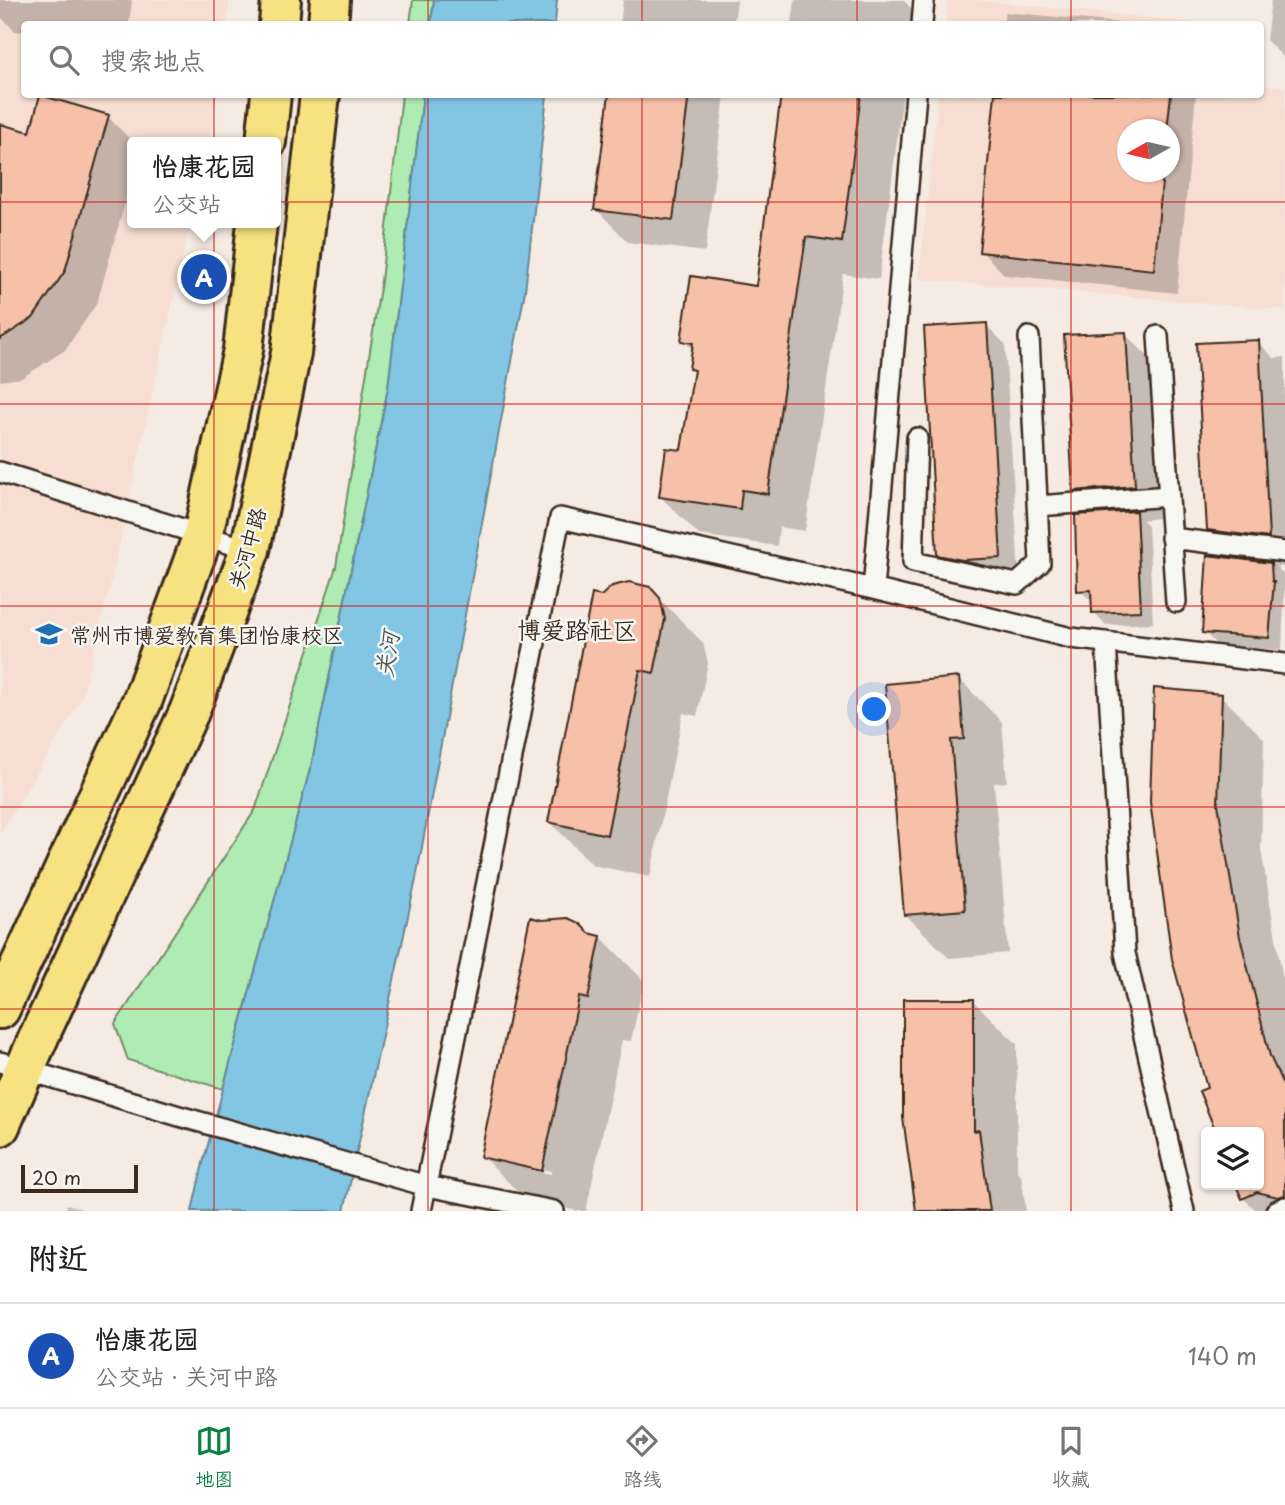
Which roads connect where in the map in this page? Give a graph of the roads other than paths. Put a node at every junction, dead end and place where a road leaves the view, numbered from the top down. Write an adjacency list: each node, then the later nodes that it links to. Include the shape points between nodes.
1 (281, 0): 4 (main road)
2 (330, 0): 5 (main road)
3 (924, 0): 6 (lane)
4 (279, 21)
5 (328, 21)
6 (922, 21)
7 (271, 98): 10 (main road)
8 (320, 98): 20 (main road, 关河中路, via 291,353)
9 (916, 98): 22 (lane)
10 (267, 137)
11 (256, 228): 18 (main road, via 243,350)
12 (1029, 337): 17 (lane)
13 (1158, 337): 16 (lane)
14 (917, 438): 17 (lane, via 913,562 1017,584 1040,564)
15 (0, 472): 18 (lane)
16 (1169, 496): 17 (lane); 19 (lane)
17 (1038, 506)
18 (203, 535): 20 (lane); 26 (main road, via 143,699)
19 (1171, 538): 21 (lane); 23 (lane)
20 (250, 550): 27 (main road, 关河中路, via 189,712)
21 (1285, 552)
22 (873, 589): 24 (lane, via 1071,638); 29 (lane, via 560,519)
23 (1176, 602)
24 (1106, 642): 25 (lane); 33 (lane, via 1125,953)
25 (1285, 664)
26 (0, 1009)
27 (12, 1065): 28 (main road, 关河中路); 29 (lane)
28 (0, 1126)
29 (427, 1186): 31 (lane); 32 (lane)
30 (1285, 1207): 34 (lane)
31 (421, 1211)
32 (554, 1211)
33 (1184, 1211)
34 (1276, 1211)

